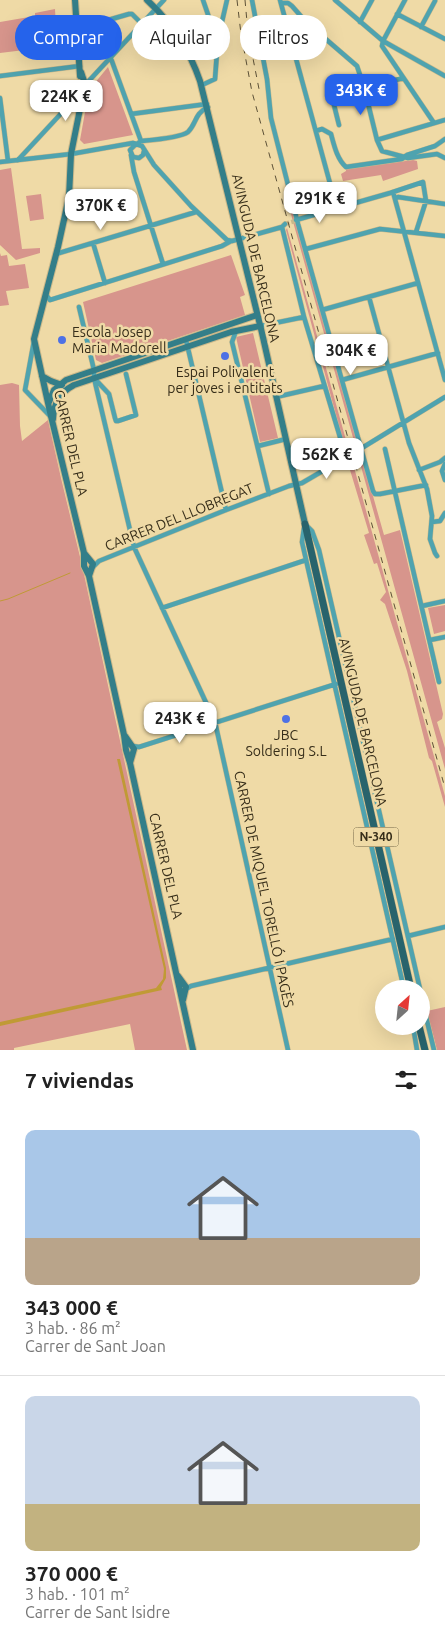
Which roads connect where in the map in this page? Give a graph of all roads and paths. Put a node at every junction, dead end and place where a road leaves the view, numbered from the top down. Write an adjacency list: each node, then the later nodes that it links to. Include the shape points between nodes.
1 (76, 0): 26 (main road)
2 (147, 0): 12 (main road, N-340)
3 (164, 0): 12 (street)
4 (203, 0): 15 (street)
5 (227, 0): 16 (street)
6 (252, 0): 62 (street, via 270,112)
7 (372, 0): 17 (street)
8 (405, 0): 13 (street)
9 (281, 1): 32 (street, via 292,6 357,66); 39 (street)
10 (338, 1): 17 (street)
11 (435, 1): 18 (street)
12 (156, 9): 14 (street); 30 (main road, AVINGUDA DE BARCELONA / N-340, via 184,44)
13 (397, 14): 18 (street); 21 (street)
14 (150, 15)
15 (208, 15)
16 (224, 15)
17 (360, 22): 21 (street)
18 (421, 27): 20 (street)
19 (132, 35): 22 (street)
20 (445, 40)
21 (383, 42): 28 (street); 29 (street, via 382,46)
22 (122, 46)
23 (109, 60): 31 (street)
24 (112, 60): 35 (street)
25 (216, 60): 30 (street, via 215,79)
26 (81, 72): 27 (street); 31 (main road)
27 (0, 76)
28 (445, 76)
29 (403, 78): 32 (street); 37 (street)
30 (202, 85): 34 (main road, AVINGUDA DE BARCELONA / N-340)
31 (84, 87): 42 (main road); 52 (street)
32 (364, 87): 38 (street, via 332,97); 41 (street)
33 (0, 98): 53 (street)
34 (207, 106): 35 (street); 43 (street, via 186,134); 67 (main road, AVINGUDA DE BARCELONA / N-340)
35 (131, 114): 43 (street)
36 (445, 120): 37 (street)
37 (434, 123): 41 (street)
38 (339, 125)
39 (316, 131): 50 (street, via 322,129 331,134 346,167); 60 (street)
40 (445, 139): 50 (street)
41 (377, 140): 50 (street, via 383,153)
42 (74, 141): 45 (street, via 76,147); 47 (main road)
43 (138, 143): 44 (street); 46 (street); 48 (street, via 132,147)
44 (123, 144): 45 (street); 48 (street, via 129,147)
45 (85, 150): 47 (street, via 75,150)
46 (144, 151): 49 (street); 61 (street)
47 (71, 154): 52 (street); 70 (main road, via 69,197)
48 (131, 154): 49 (street); 55 (street)
49 (142, 157): 55 (street)
50 (405, 157): 51 (street, via 437,154)
51 (445, 158)
52 (18, 160): 53 (street)
53 (8, 161): 54 (street)
54 (0, 162)
55 (134, 172): 63 (street)
56 (393, 192): 57 (street); 58 (street, via 423,182); 60 (street)
57 (395, 199): 58 (street); 64 (street)
58 (426, 201): 59 (street); 65 (street)
59 (445, 204)
60 (337, 209): 62 (street)
61 (196, 212): 63 (street); 67 (street, via 225,239)
62 (296, 220): 69 (street)
63 (151, 226): 68 (street); 71 (street)
64 (404, 230): 65 (street); 69 (street, via 380,228); 73 (street)
65 (416, 232): 66 (street)
66 (445, 236)
67 (236, 240): 71 (street); 78 (main road, AVINGUDA DE BARCELONA / N-340); 79 (street, via 284,225)
68 (93, 243): 70 (street); 72 (street)
69 (306, 250): 77 (street)
70 (56, 254): 74 (main road)
71 (163, 264): 72 (street)
72 (105, 283): 74 (street, via 50,300)
73 (418, 283): 75 (street); 84 (street)
74 (45, 292): 82 (main road)
75 (369, 297): 77 (street); 85 (street)
76 (80, 307): 86 (street, CARRER DE MIQUEL TORELLÓ I PAGÈS)
77 (322, 310): 90 (street)
78 (257, 316): 80 (main road, AVINGUDA DE BARCELONA / N-340); 83 (main road)
79 (304, 317): 80 (street); 94 (street)
80 (260, 326): 81 (main road); 95 (main road, AVINGUDA DE BARCELONA / N-340)
81 (236, 331): 83 (main road); 101 (street, via 232,342)
82 (34, 339): 88 (main road, CARRER DEL PLA); 98 (street, via 24,390)
83 (187, 343): 86 (main road); 89 (main road); 112 (street)
84 (438, 353): 85 (street); 91 (street)
85 (388, 367): 90 (street); 99 (street)
86 (94, 370): 89 (street, CARRER DE MIQUEL TORELLÓ I PAGÈS); 92 (main road)
87 (126, 374): 89 (street, via 136,415 118,421 109,394)
88 (42, 375): 92 (main road); 97 (main road, CARRER DEL PLA)
89 (94, 378): 93 (main road); 116 (street, CARRER DE MIQUEL TORELLÓ I PAGÈS)
90 (342, 380): 102 (street)
91 (445, 380)
92 (58, 384): 93 (main road); 97 (main road)
93 (74, 385): 98 (main road, via 62,393)
94 (324, 386): 95 (street); 108 (street, CARRER DEL LLOBREGAT, via 348,456 305,482)
95 (276, 397): 100 (main road, AVINGUDA DE BARCELONA / N-340)
96 (445, 397): 99 (street)
97 (49, 403): 98 (main road, CARRER DEL PLA)
98 (52, 421): 121 (main road, CARRER DEL PLA)
99 (403, 422): 102 (street); 106 (street)
100 (286, 440): 101 (street); 108 (main road, AVINGUDA DE BARCELONA / N-340)
101 (258, 446): 111 (street)
102 (359, 449): 110 (street, via 373,491 376,494)
103 (385, 449): 110 (street)
104 (445, 458): 106 (street)
105 (445, 464): 107 (street, via 442,471)
106 (419, 470): 109 (street)
107 (445, 480)
108 (296, 484): 111 (street, CARRER DEL LLOBREGAT); 115 (main road, AVINGUDA DE BARCELONA / N-340)
109 (426, 485): 110 (street); 114 (street)
110 (394, 491): 123 (street)
111 (269, 494): 112 (street, CARRER DEL LLOBREGAT)
112 (226, 510): 116 (street, CARRER DEL LLOBREGAT)
113 (445, 512): 114 (street, via 440,520)
114 (432, 522): 119 (street, via 430,539)
115 (305, 524): 117 (main road, AVINGUDA DE BARCELONA / N-340); 118 (street, AVINGUDA DE BARCELONA, via 312,531)
116 (134, 547): 121 (street, CARRER DEL LLOBREGAT); 124 (street, CARRER DE MIQUEL TORELLÓ I PAGÈS)
117 (307, 549): 118 (street, via 316,548); 120 (street, AVINGUDA DE BARCELONA); 128 (main road, AVINGUDA DE BARCELONA / N-340)
118 (321, 556): 132 (street, AVINGUDA DE BARCELONA)
119 (437, 556)
120 (306, 560): 124 (street); 128 (street, AVINGUDA DE BARCELONA)
121 (89, 566): 130 (main road, CARRER DEL PLA, via 124,735)
122 (445, 601): 123 (street)
123 (422, 606): 126 (street)
124 (162, 608): 129 (street, CARRER DE MIQUEL TORELLÓ I PAGÈS)
125 (445, 637): 126 (street)
126 (430, 640): 127 (street)
127 (439, 682)
128 (338, 684): 129 (street); 133 (street, AVINGUDA DE BARCELONA); 136 (main road, AVINGUDA DE BARCELONA / N-340)
129 (215, 722): 130 (street); 134 (street, CARRER DE MIQUEL TORELLÓ I PAGÈS)
130 (132, 749): 138 (main road, CARRER DEL PLA, via 130,763 177,975)
131 (445, 927): 132 (street)
132 (408, 936): 137 (street, AVINGUDA DE BARCELONA)
133 (393, 940): 134 (street); 135 (street, AVINGUDA DE BARCELONA)
134 (269, 968): 138 (street); 143 (street, CARRER DE MIQUEL TORELLÓ I PAGÈS)
135 (402, 980)
136 (409, 980)
137 (418, 980)
138 (184, 987): 142 (main road, CARRER DEL PLA, via 182,1001)
139 (430, 1033): 146 (street)
140 (415, 1035): 144 (street)
141 (421, 1035): 145 (main road)
142 (193, 1050)
143 (288, 1050)
144 (417, 1050)
145 (425, 1050)
146 (434, 1050)

